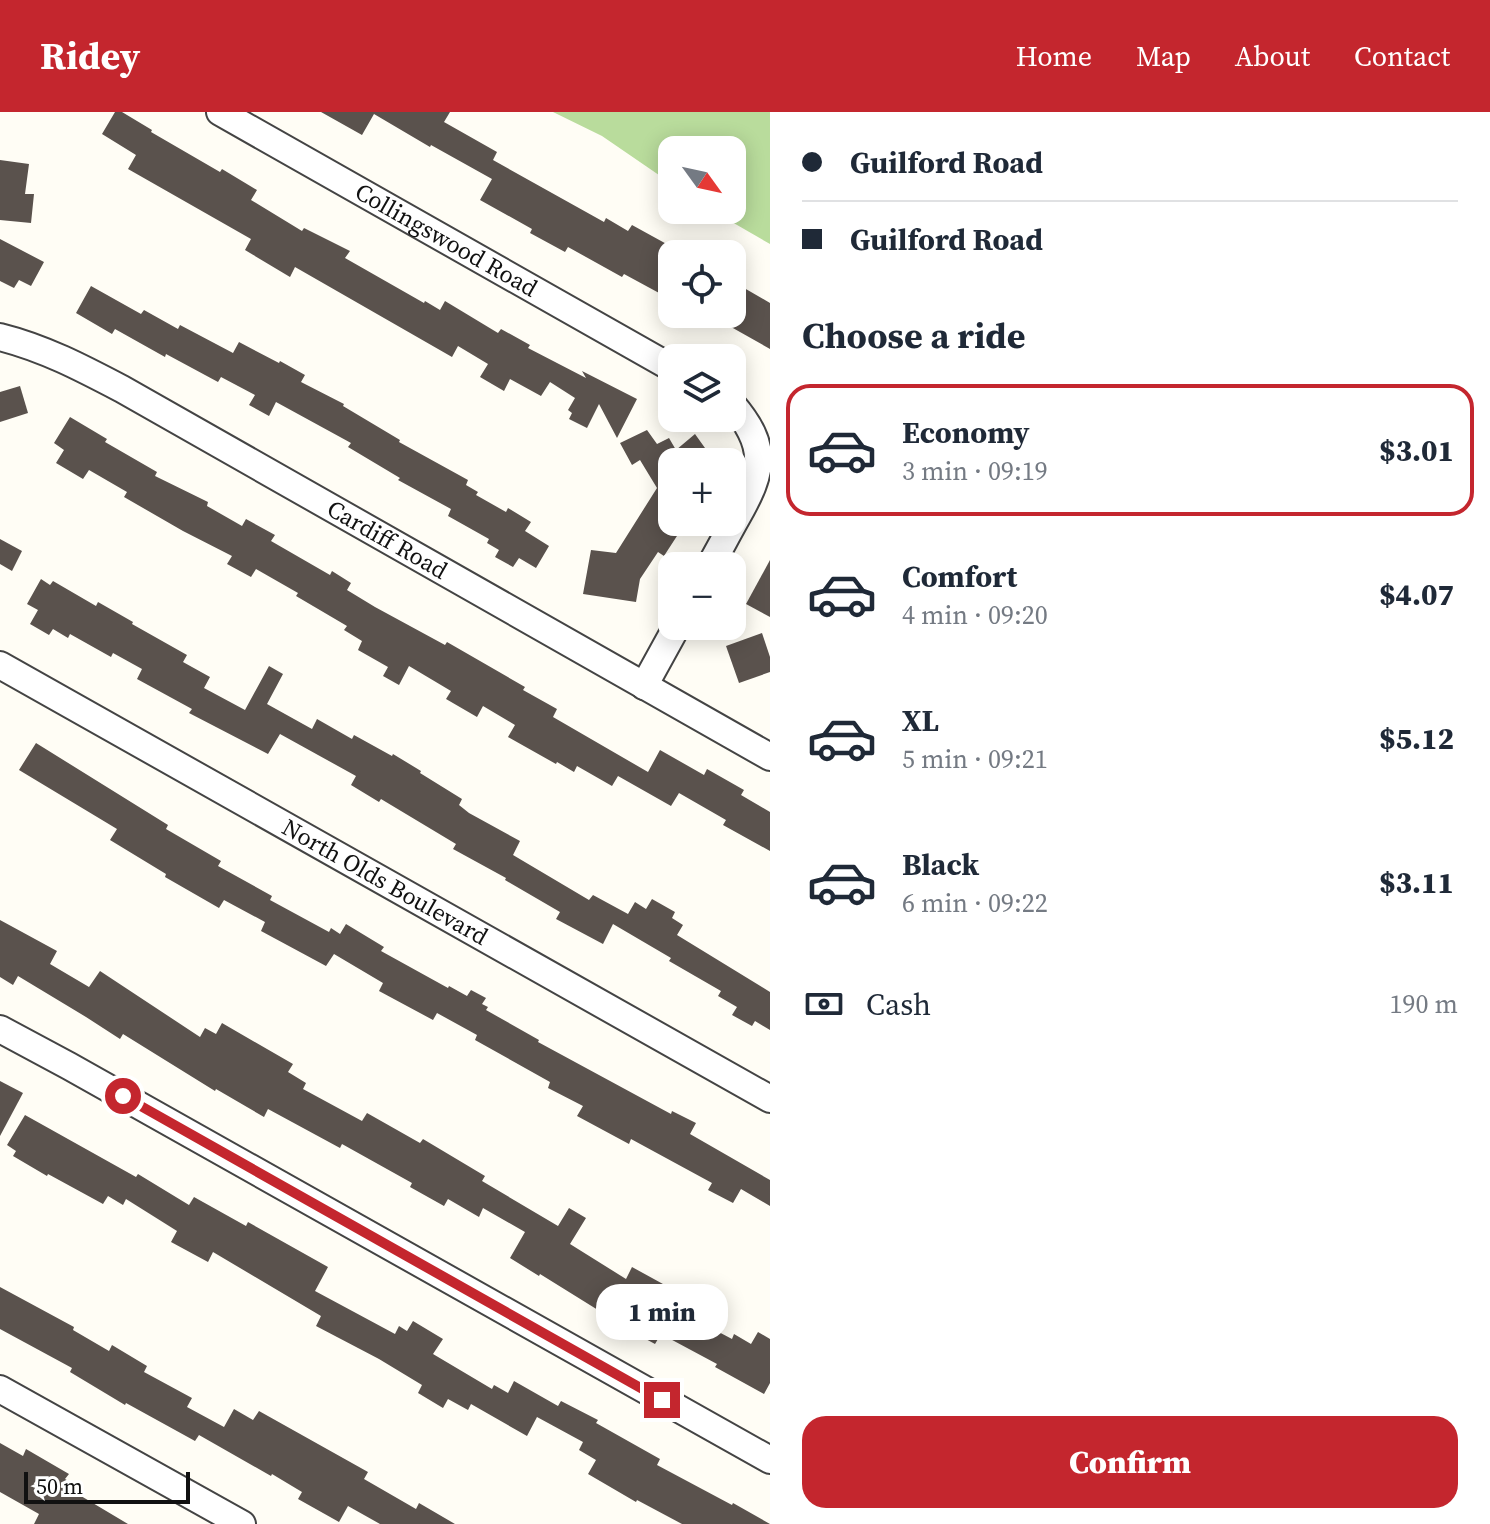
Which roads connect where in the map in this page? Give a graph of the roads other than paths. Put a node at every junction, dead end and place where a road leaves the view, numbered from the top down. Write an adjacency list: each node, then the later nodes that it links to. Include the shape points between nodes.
1 (220, 112): 3 (street, Collingswood Road)
2 (0, 337): 8 (street, Cardiff Road, via 26,343 122,389)
3 (658, 360)
4 (746, 422): 5 (street, via 755,440 758,472)
5 (718, 552)
6 (669, 640): 8 (street)
7 (0, 665): 11 (street, North Olds Boulevard)
8 (644, 686): 9 (street, Cardiff Road)
9 (770, 757)
10 (0, 1029): 13 (street)
11 (770, 1099)
12 (0, 1389): 14 (street)
13 (770, 1460)
14 (242, 1524)

